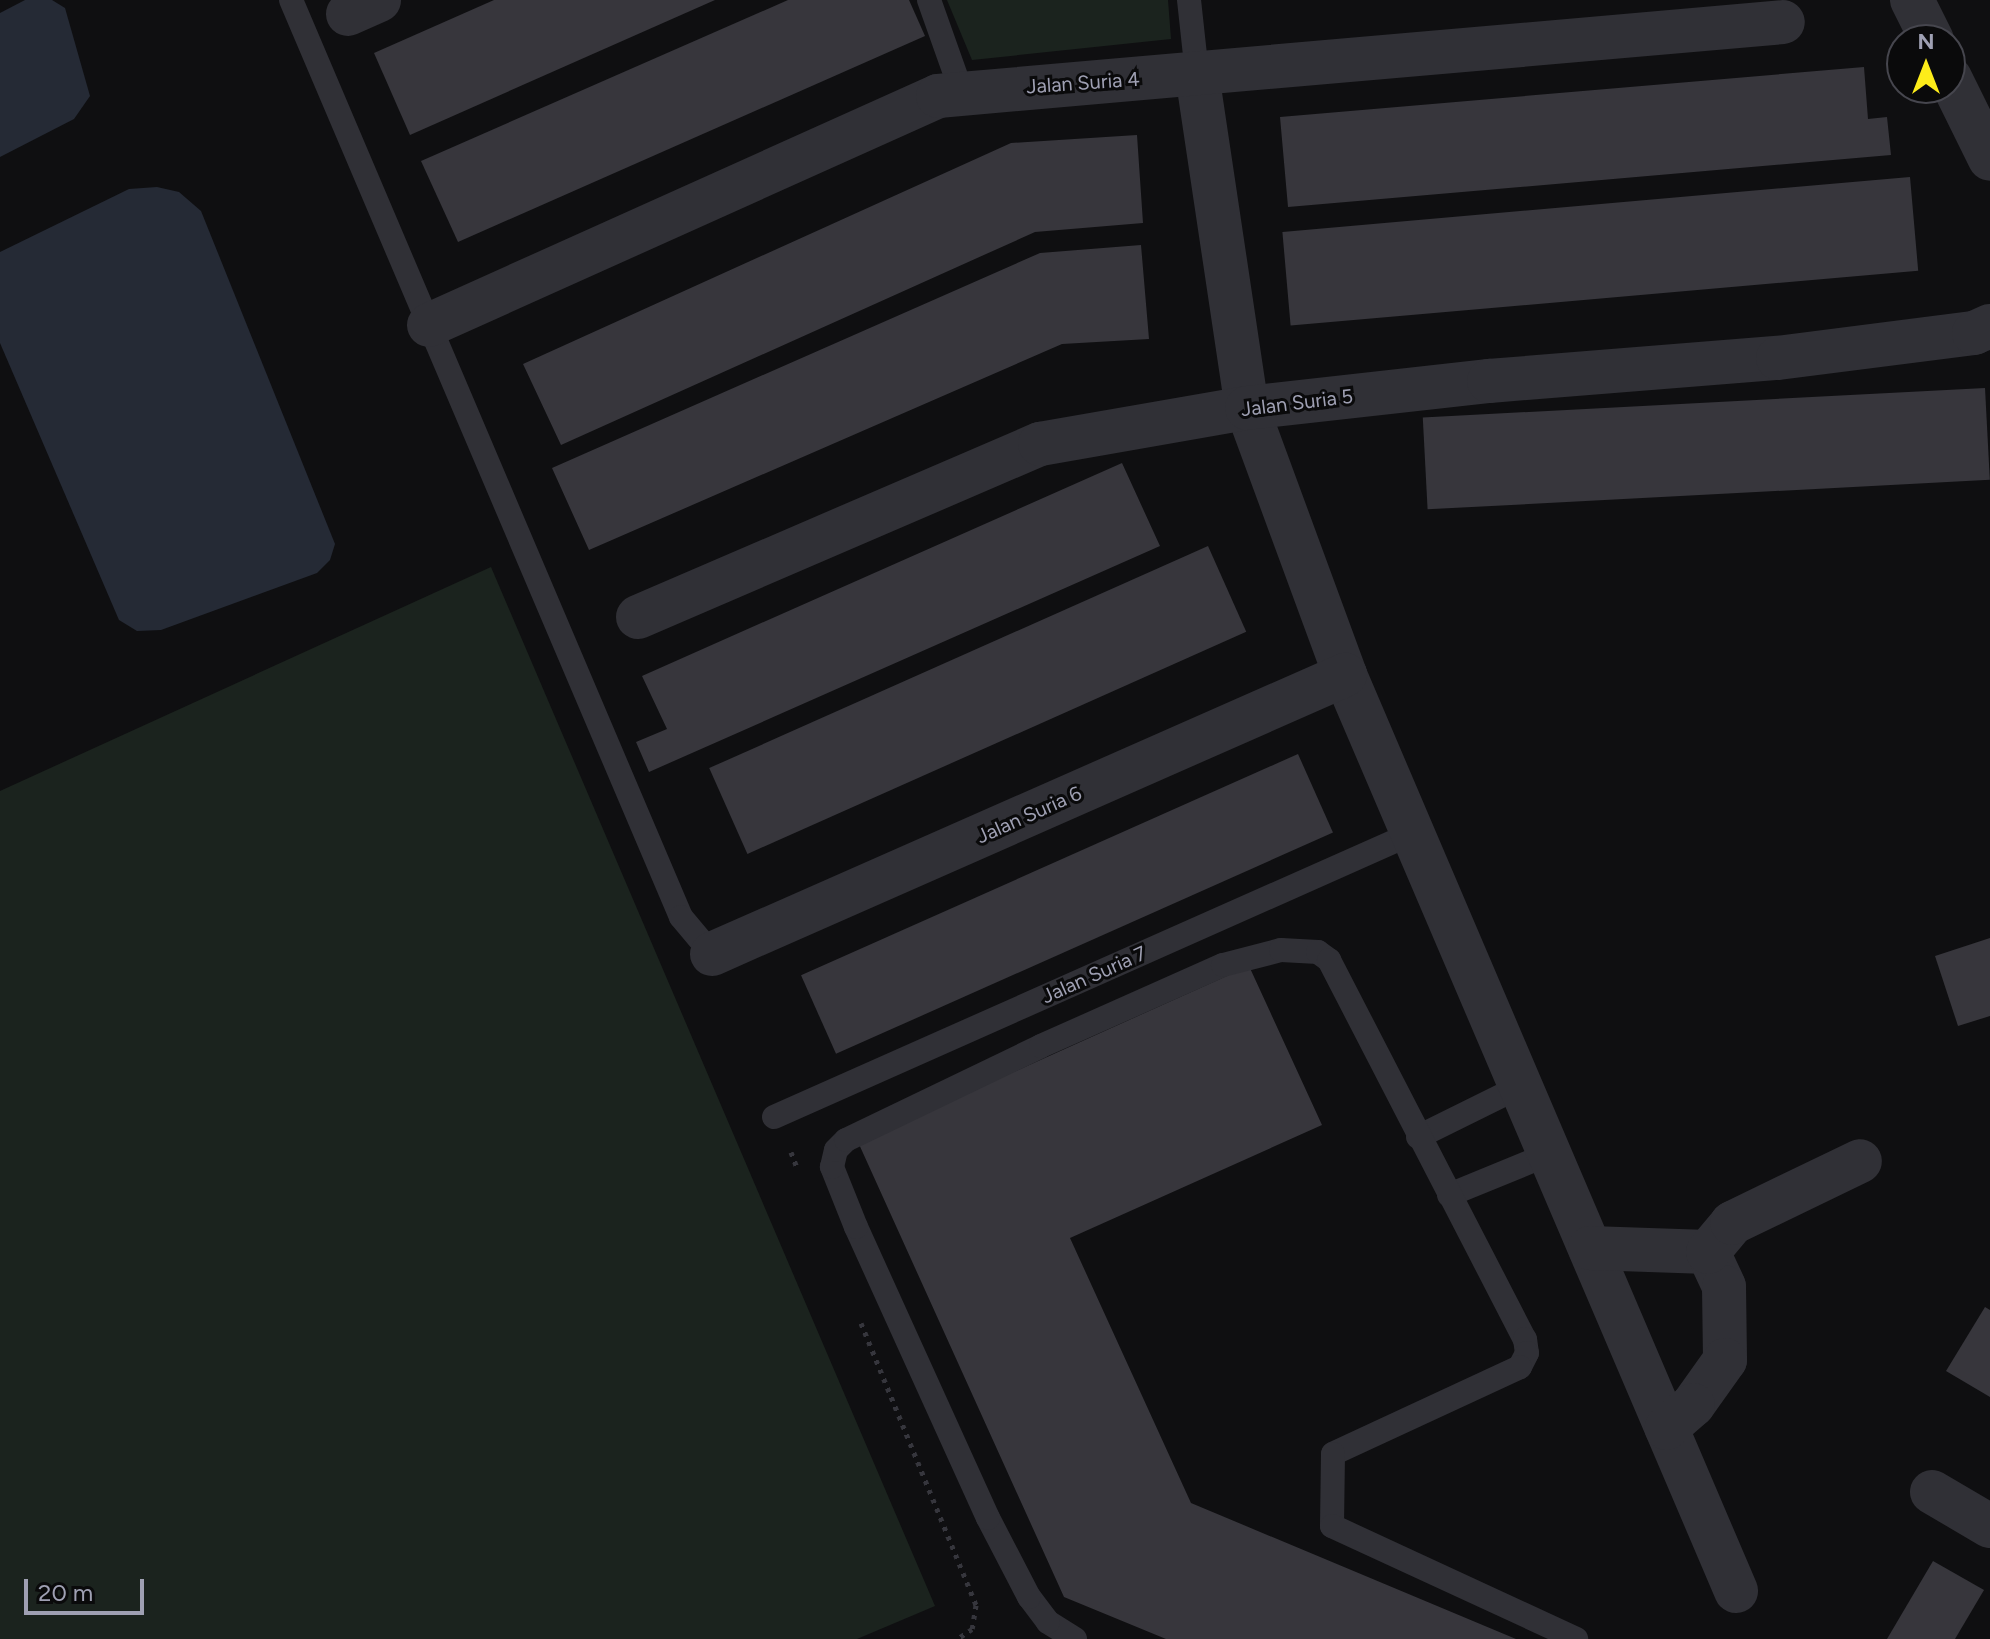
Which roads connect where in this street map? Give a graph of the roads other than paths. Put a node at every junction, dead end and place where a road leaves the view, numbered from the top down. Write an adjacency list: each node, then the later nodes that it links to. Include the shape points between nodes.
1 (291, 0): 11 (lane)
2 (929, 0): 8 (lane)
3 (1189, 0): 7 (lane)
4 (1912, 0): 6 (street)
5 (1783, 22): 7 (street, Jalan Suria 4)
6 (1924, 24)
7 (1197, 74): 8 (street, Jalan Suria 4); 13 (street)
8 (962, 93): 11 (street, Jalan Suria 4, via 938,96)
9 (1963, 104): 10 (street)
10 (1990, 159)
11 (429, 325): 17 (lane, via 681,917)
12 (1990, 326): 13 (street, Jalan Suria 5, via 1974,333 1778,358 1489,381)
13 (1247, 408): 14 (street, Jalan Suria 5, via 1040,444); 15 (street)
14 (638, 617)
15 (1345, 675): 16 (street); 17 (street, Jalan Suria 6)
16 (1413, 833): 18 (street); 19 (lane, Jalan Suria 7)
17 (712, 954)
18 (1521, 1086): 20 (lane); 21 (street)
19 (774, 1117)
20 (1418, 1137): 23 (lane); 30 (lane, via 1329,960 1318,952 1281,950 1223,965 1041,1046 846,1140 836,1150 832,1167 856,1227 988,1518 1029,1597 1048,1622)
21 (1549, 1154): 23 (lane); 24 (street)
22 (1860, 1161): 25 (street, via 1732,1223)
23 (1449, 1195): 31 (lane, via 1525,1339 1527,1353 1520,1367 1333,1454 1332,1526)
24 (1590, 1248): 25 (street); 26 (street)
25 (1708, 1252): 26 (street, via 1724,1287 1725,1360 1693,1405)
26 (1667, 1428): 29 (street)
27 (1932, 1492): 28 (street)
28 (1990, 1526)
29 (1736, 1591)
30 (1075, 1639)
31 (1576, 1639)

